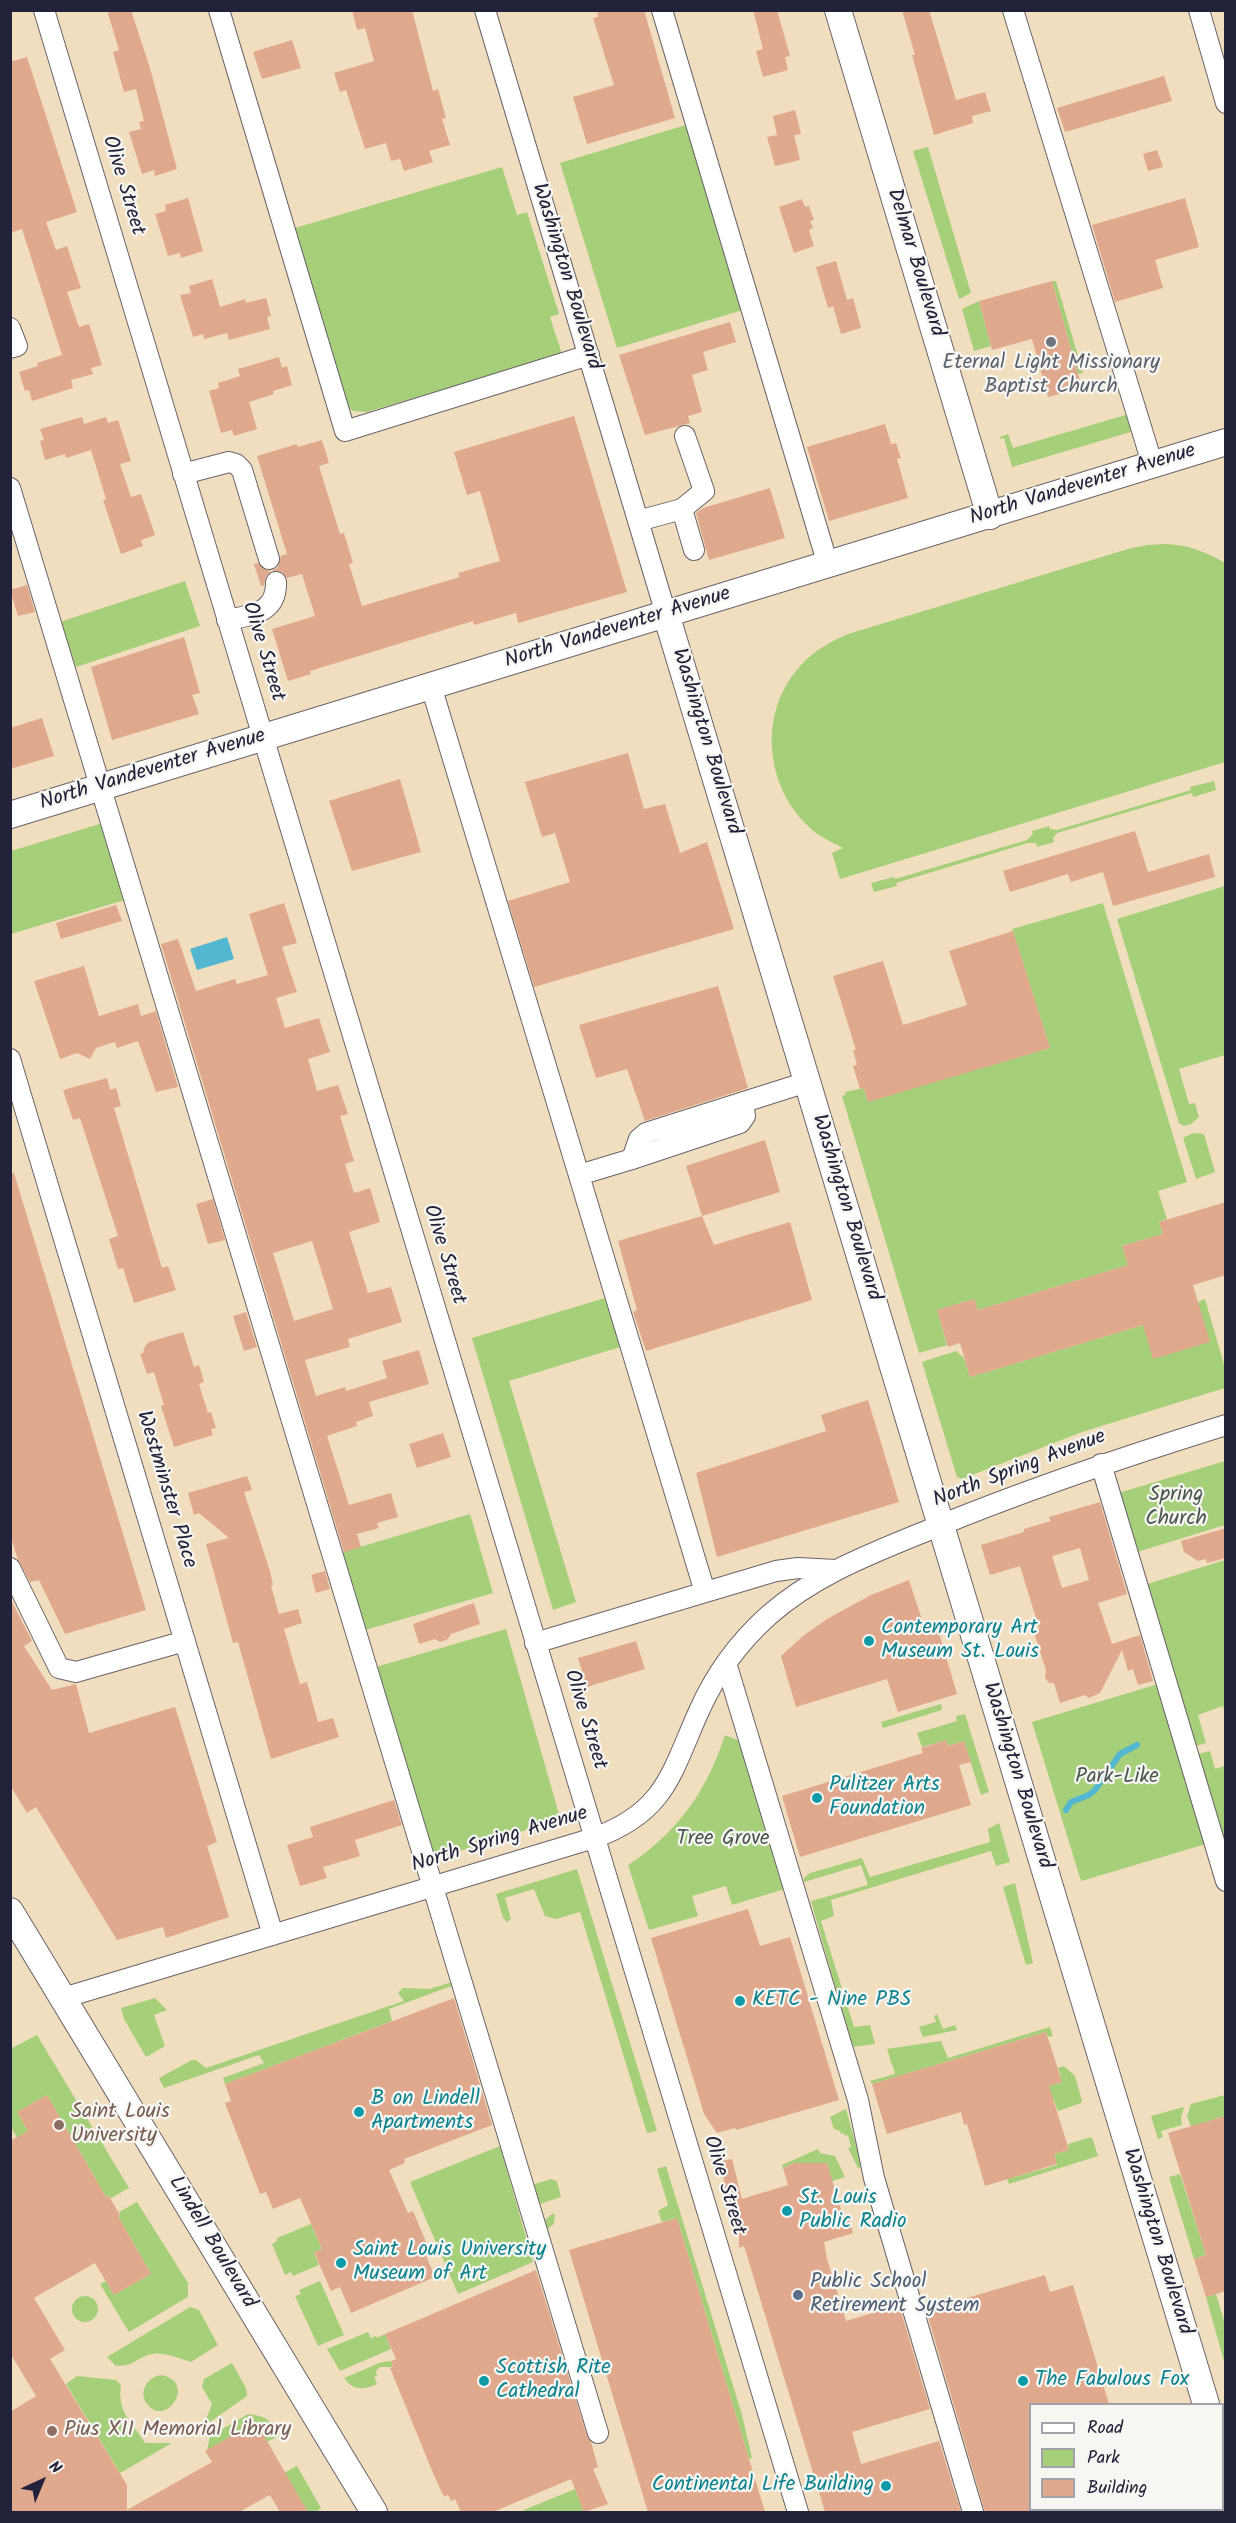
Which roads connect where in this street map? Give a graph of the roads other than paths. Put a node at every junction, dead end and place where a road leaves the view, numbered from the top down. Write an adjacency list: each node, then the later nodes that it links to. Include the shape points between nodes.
1 (44, 10): 15 (street, Olive Street)
2 (219, 10): 11 (street, via 345,430)
3 (485, 10): 11 (street, Washington Boulevard)
4 (662, 10): 22 (street)
5 (838, 10): 18 (main road, Delmar Boulevard)
6 (1013, 10): 14 (street)
7 (1199, 10): 8 (street)
8 (1226, 103)
9 (10, 328): 10 (street, via 17,346)
10 (10, 348)
11 (589, 355): 19 (street, Washington Boulevard)
12 (685, 436): 17 (street, via 704,491)
13 (1226, 442): 14 (main road, North Vandeventer Avenue)
14 (1152, 463): 18 (main road, North Vandeventer Avenue)
15 (183, 474): 21 (street, via 229,462 236,464 242,470); 25 (street, Olive Street)
16 (10, 488): 28 (street)
17 (682, 509): 19 (street); 20 (street)
18 (990, 516): 22 (main road, North Vandeventer Avenue)
19 (638, 521): 24 (street, Washington Boulevard)
20 (694, 550)
21 (269, 560)
22 (828, 565): 24 (main road, North Vandeventer Avenue)
23 (276, 582): 25 (street, via 276,592 268,606 258,613)
24 (666, 614): 26 (main road, North Vandeventer Avenue); 31 (main road, Washington Boulevard)
25 (227, 620): 27 (street, Olive Street)
26 (431, 687): 27 (main road, North Vandeventer Avenue); 32 (street)
27 (262, 738): 28 (main road, North Vandeventer Avenue); 40 (street, Olive Street)
28 (101, 787): 29 (main road, North Vandeventer Avenue); 44 (street)
29 (10, 815)
30 (10, 1059): 39 (street, Westminster Place)
31 (807, 1082): 32 (street, via 646,1133 639,1139 632,1159); 35 (main road, Washington Boulevard)
32 (579, 1175): 38 (street)
33 (1226, 1425): 34 (street, North Spring Avenue)
34 (1101, 1464): 35 (street, North Spring Avenue); 43 (street)
35 (940, 1525): 37 (street, North Spring Avenue); 48 (main road, Washington Boulevard)
36 (10, 1568): 39 (street, via 59,1668 76,1672)
37 (836, 1570): 38 (street, North Spring Avenue, via 776,1571); 41 (street, North Spring Avenue, via 800,1591 769,1616)
38 (705, 1592): 40 (street, North Spring Avenue)
39 (185, 1641): 46 (street, Westminster Place)
40 (535, 1643): 42 (street, Olive Street)
41 (726, 1663): 42 (street, North Spring Avenue, via 699,1710 679,1761 658,1794 627,1824); 52 (street, via 858,2100 874,2178)
42 (594, 1838): 44 (street, North Spring Avenue); 51 (street, Olive Street)
43 (1226, 1881)
44 (433, 1886): 46 (street, North Spring Avenue); 49 (street)
45 (10, 1911): 47 (main road, Lindell Boulevard)
46 (273, 1935): 47 (street, North Spring Avenue)
47 (63, 1998): 50 (main road, Lindell Boulevard)
48 (1206, 2403)
49 (598, 2433)
50 (374, 2512)
51 (798, 2512)
52 (973, 2512)

